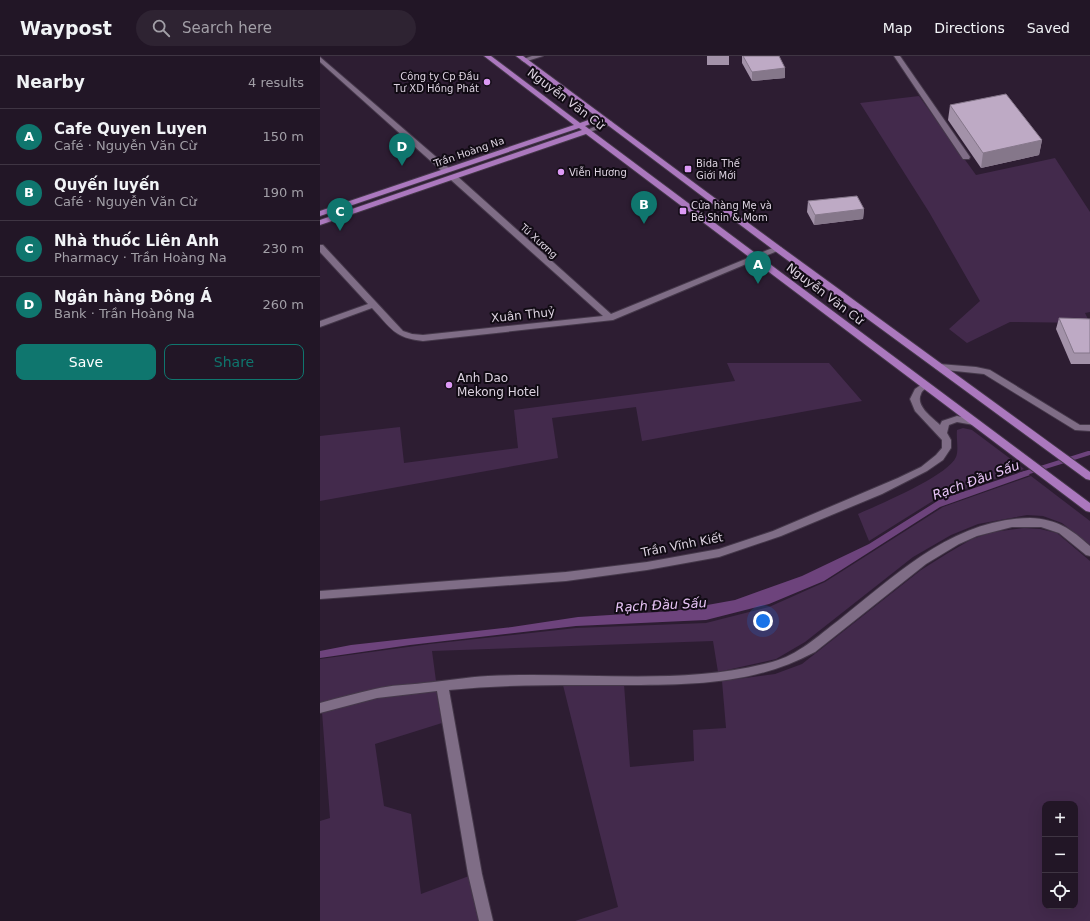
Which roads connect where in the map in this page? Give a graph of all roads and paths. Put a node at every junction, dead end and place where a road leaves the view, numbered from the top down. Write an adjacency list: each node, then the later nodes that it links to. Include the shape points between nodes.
1 (487, 56): 8 (main road, Nguyễn Văn Cừ)
2 (540, 56): 4 (street)
3 (897, 56): 10 (street)
4 (521, 58): 6 (main road, Nguyễn Văn Cừ)
5 (320, 59): 11 (street)
6 (601, 118): 7 (main road, Nguyễn Văn Cừ); 8 (main road, Trần Hoàng Na)
7 (610, 123): 9 (street); 16 (main road, Nguyễn Văn Cừ)
8 (579, 125): 9 (main road, Nguyễn Văn Cừ); 11 (main road, Trần Hoàng Na)
9 (587, 131): 12 (main road, Trần Hoàng Na); 17 (main road, Nguyễn Văn Cừ)
10 (966, 157)
11 (446, 170): 13 (main road, Trần Hoàng Na)
12 (454, 178): 14 (main road, Trần Hoàng Na); 19 (street, Tú Xương)
13 (320, 214)
14 (320, 223)
15 (320, 247): 18 (street, Xuân Thuỷ)
16 (778, 249): 17 (street, Xuân Thuỷ); 21 (main road, Nguyễn Văn Cừ)
17 (756, 258): 19 (street, Xuân Thuỷ); 22 (main road, Nguyễn Văn Cừ)
18 (372, 305): 19 (street, Xuân Thuỷ, via 400,333 411,338); 20 (street)
19 (610, 318)
20 (320, 324)
21 (940, 366): 24 (street, via 988,372 1078,428); 26 (main road, Nguyễn Văn Cừ)
22 (925, 385): 23 (main road, Nguyễn Văn Cừ); 25 (street, via 918,389 915,396 919,411)
23 (974, 422): 25 (street, via 957,419 945,423); 27 (main road, Nguyễn Văn Cừ)
24 (1090, 428)
25 (942, 432): 29 (street, Trần Vĩnh Kiết, via 946,440 946,450 924,469 862,499 771,536 720,553 599,574)
26 (1090, 477)
27 (1090, 508)
28 (1090, 552): 30 (street, via 1061,528 1030,521 972,532 915,565 811,649 774,666 690,680 488,681)
29 (320, 595)
30 (442, 685): 31 (street, via 377,693); 32 (street, via 475,874)
31 (320, 708)
32 (486, 921)

